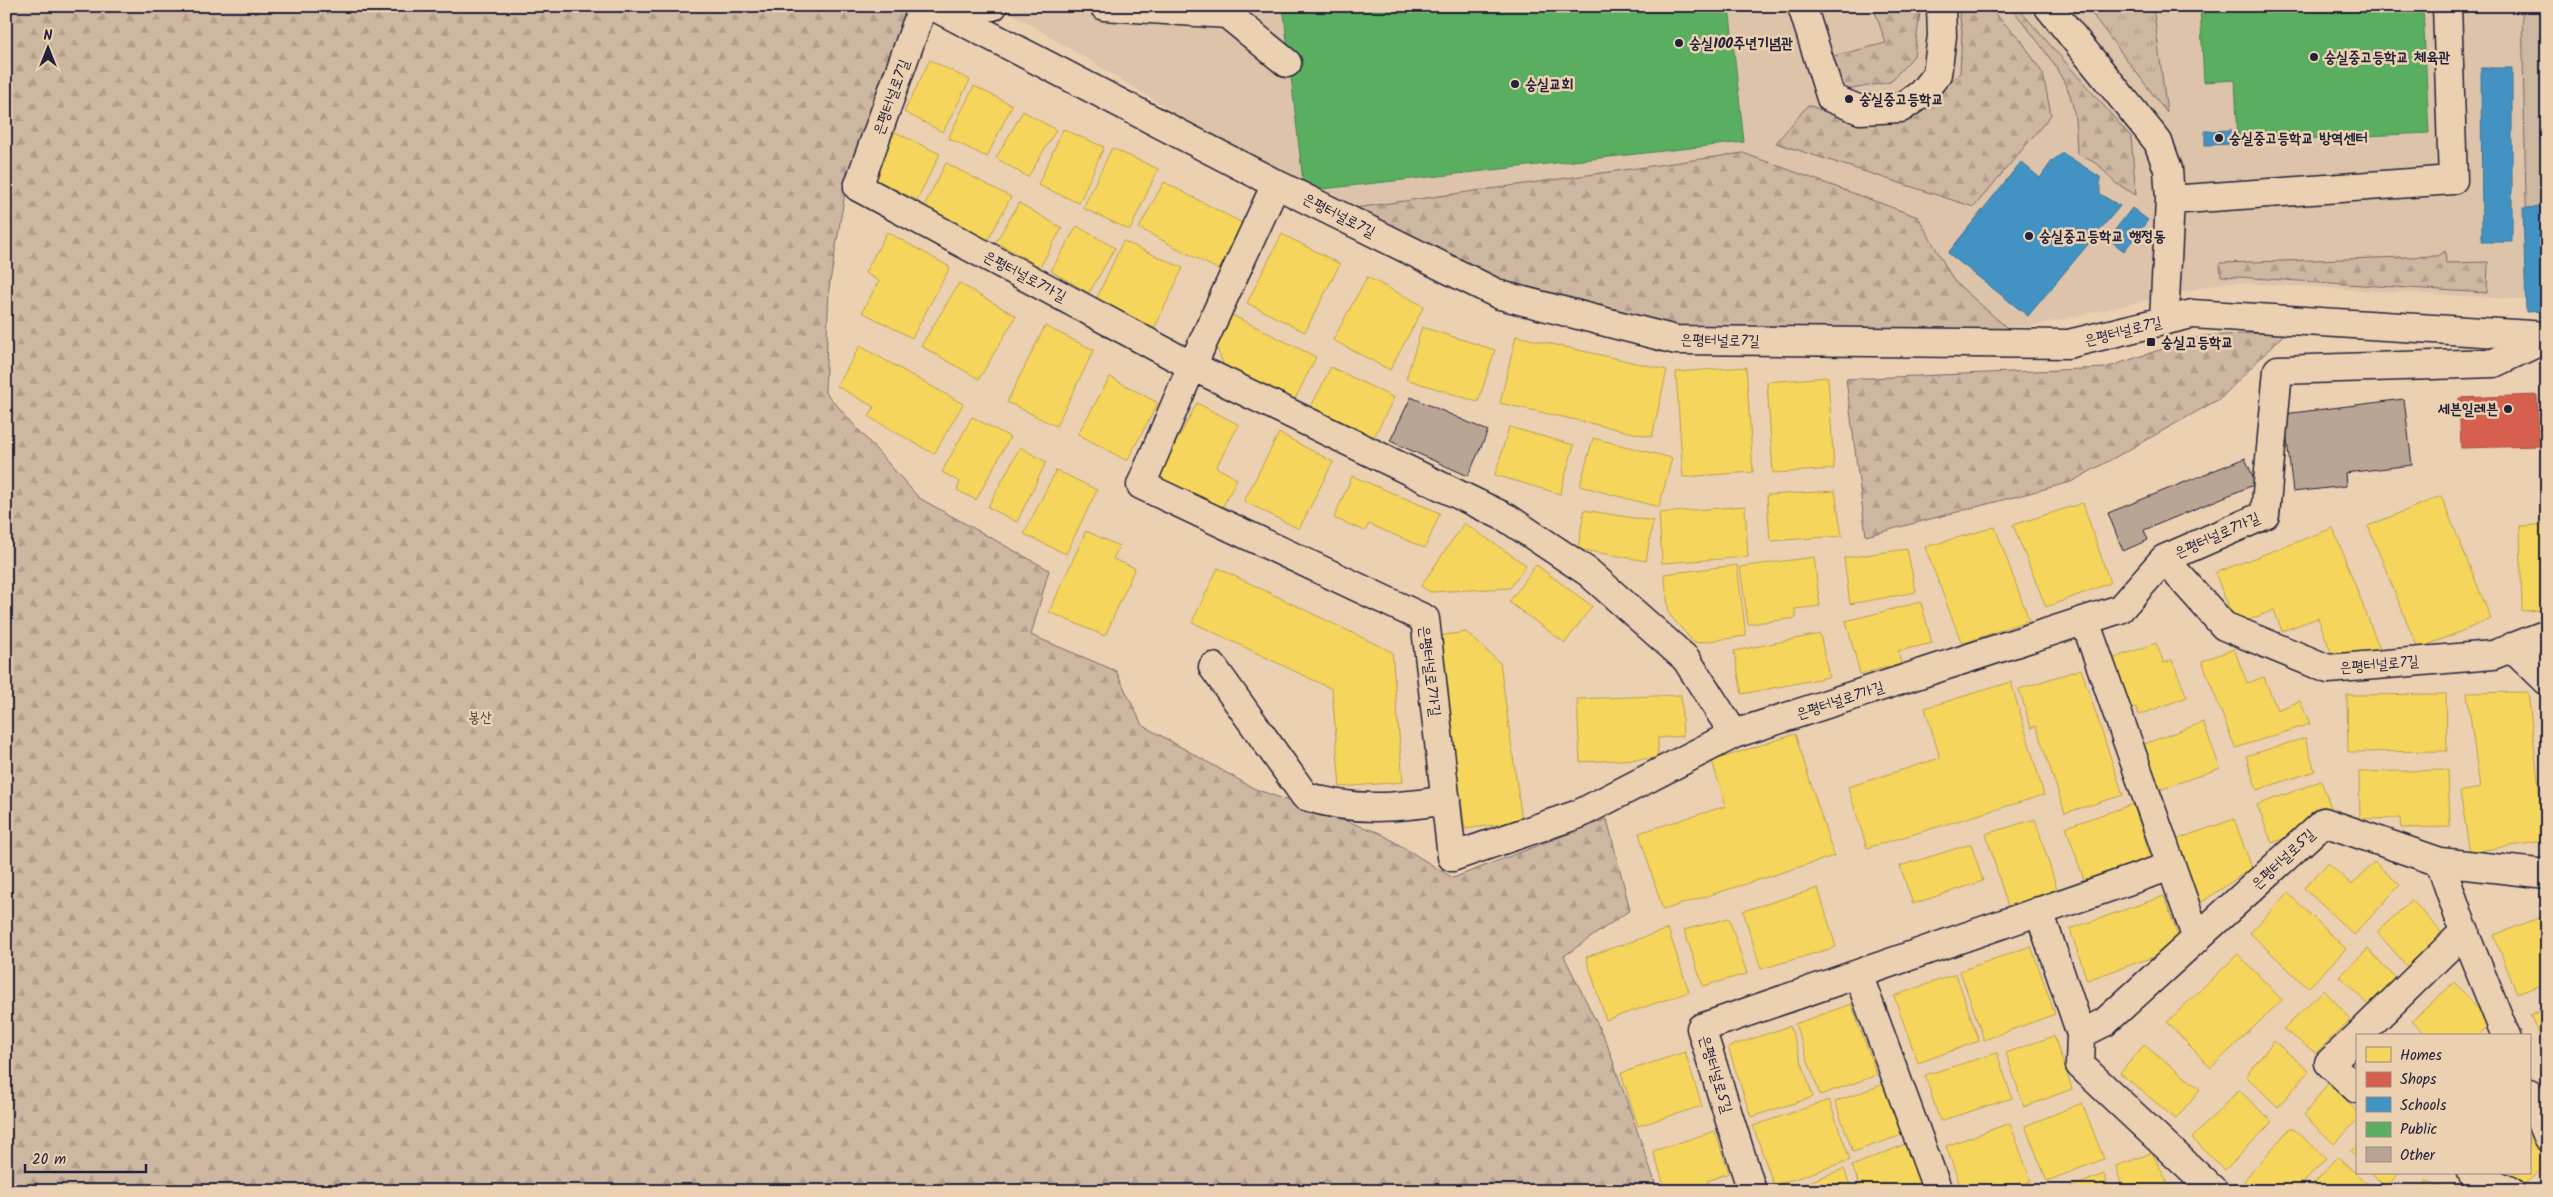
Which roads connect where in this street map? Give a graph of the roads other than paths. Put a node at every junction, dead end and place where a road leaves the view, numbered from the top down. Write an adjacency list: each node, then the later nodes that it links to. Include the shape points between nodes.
1 (993, 6): 7 (street)
2 (1104, 6): 8 (street, via 1227,14)
3 (1802, 6): 4 (street, via 1831,98 1860,110 1901,108 1921,94 1937,74 1942,36)
4 (1941, 6)
5 (2048, 6): 11 (street, via 2158,142 2168,170)
6 (2447, 6): 11 (street, via 2452,180)
7 (935, 9): 9 (street, 은평터널로7길); 10 (street, 은평터널로7길)
8 (1286, 63)
9 (1276, 184): 12 (street, 은평터널로7길, via 1500,295 1676,340 2068,344); 14 (street, 은평터널로7가길)
10 (858, 187): 14 (street, 은평터널로7가길)
11 (2170, 200): 12 (street)
12 (2164, 320): 13 (street, 은평터널로7길, via 2192,314)
13 (2547, 337): 15 (street, 은평터널로7가길, via 2494,363 2278,370 2265,515)
14 (1192, 366): 21 (street, 은평터널로7가길, via 1507,518 1588,572 1686,659); 22 (street, 은평터널로7가길, via 1141,485 1425,619)
15 (2164, 559): 16 (street, 은평터널로7가길, via 2120,609); 18 (street, 은평터널로7길, via 2224,626 2328,669 2493,655)
16 (2085, 621): 21 (street, 은평터널로7가길); 24 (street)
17 (2547, 634): 18 (street, 은평터널로7길)
18 (2512, 647): 20 (street)
19 (1213, 667): 22 (street, via 1305,796 1330,804 1398,808)
20 (2547, 681)
21 (1734, 734): 22 (street, 은평터널로7가길, via 1579,814 1452,857)
22 (1446, 800)
23 (2440, 862): 25 (street, 은평터널로5길); 27 (street); 28 (street, 은평터널로5길, via 2324,822)
24 (2171, 866): 26 (street, 은평터널로5길); 28 (street)
25 (2547, 874)
26 (2039, 911): 29 (street, 은평터널로5길); 30 (street)
27 (2465, 931): 31 (street); 32 (street)
28 (2197, 939): 30 (street, 은평터널로5길, via 2105,1022)
29 (1858, 974): 38 (street, 은평터널로5길, via 1701,1028); 39 (street)
30 (2081, 1034): 40 (street, via 2080,1065)
31 (2359, 1034)
32 (2505, 1034)
33 (2356, 1037): 34 (street, via 2329,1063)
34 (2356, 1088)
35 (2530, 1095): 36 (street)
36 (2547, 1137)
37 (2473, 1174): 41 (street)
38 (1752, 1191)
39 (1938, 1191)
40 (2214, 1191)
41 (2510, 1191)

